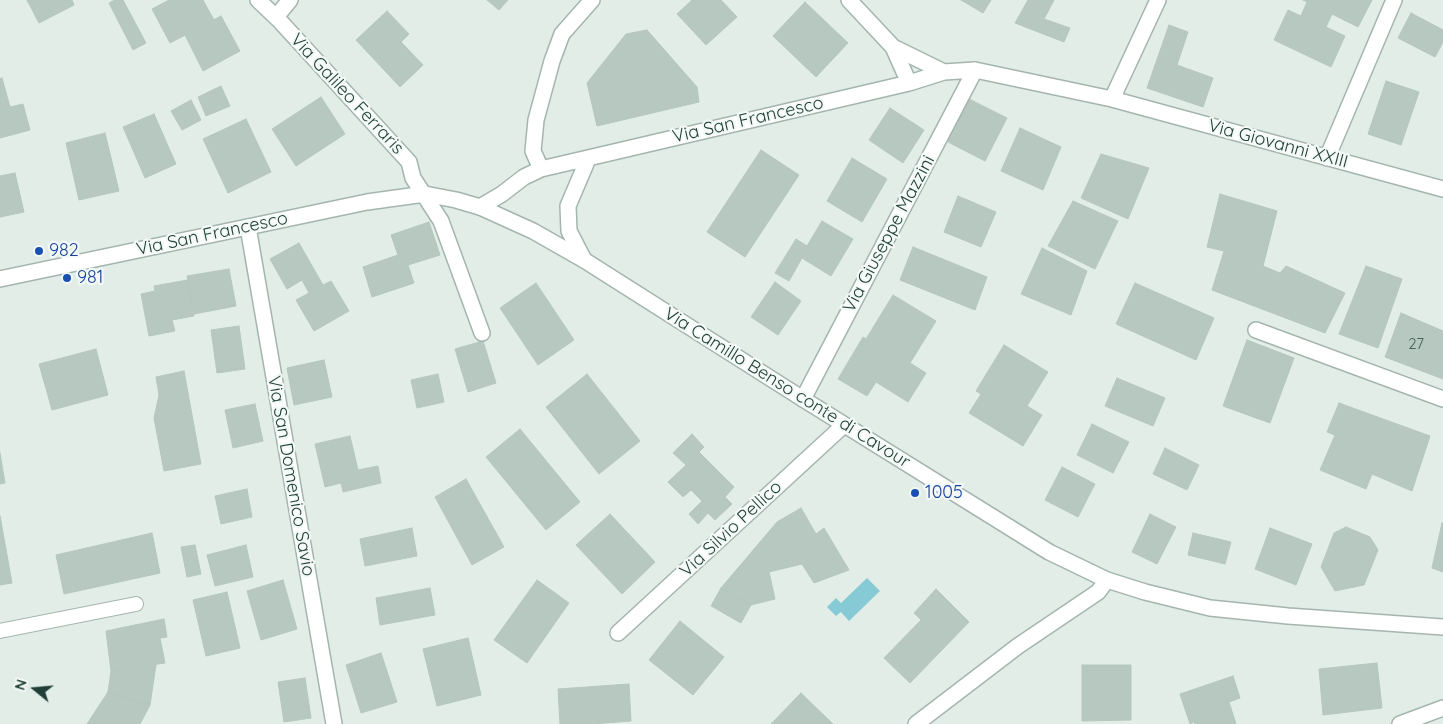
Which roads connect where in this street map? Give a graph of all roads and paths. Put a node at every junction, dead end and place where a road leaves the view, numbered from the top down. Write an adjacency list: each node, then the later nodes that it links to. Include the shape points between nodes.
1 (258, 0): 7 (street, Via Galileo Ferraris)
2 (290, 0): 7 (street)
3 (592, 0): 15 (street, via 562,34 552,61 536,120 533,151)
4 (849, 0): 8 (street)
5 (1158, 0): 12 (street)
6 (1394, 0): 13 (street)
7 (276, 17): 17 (street, Via Galileo Ferraris, via 403,154 413,178)
8 (893, 47): 10 (street); 11 (street)
9 (975, 70): 10 (street, Via San Francesco); 12 (street, Via Giovanni XXIII); 24 (street, Via Giuseppe Mazzini)
10 (944, 72): 11 (street, Via San Francesco)
11 (909, 83): 14 (street, Via San Francesco)
12 (1112, 99): 13 (street, Via Giovanni XXIII)
13 (1327, 158): 16 (street, Via Giovanni XXIII)
14 (588, 159): 15 (street, Via San Francesco); 20 (street, via 568,206 569,231)
15 (541, 169): 18 (street, Via San Francesco)
16 (1443, 189)
17 (425, 194): 18 (street, Via Camillo Benso conte di Cavour); 19 (street, Via San Francesco, via 367,202); 23 (street, Via Galileo Ferraris, via 442,221)
18 (480, 207): 20 (street, Via Camillo Benso conte di Cavour, via 533,231)
19 (248, 227): 21 (street, Via San Francesco); 33 (street, Via San Domenico Savio)
20 (584, 260): 24 (street, Via Camillo Benso conte di Cavour)
21 (0, 279)
22 (1256, 330): 25 (street)
23 (482, 333)
24 (803, 399): 26 (street, Via Camillo Benso conte di Cavour)
25 (1443, 399)
26 (844, 425): 27 (street, Via Camillo Benso conte di Cavour, via 1049,552); 31 (street, Via Silvio Pellico)
27 (1108, 580): 29 (street, Via Camillo Benso conte di Cavour, via 1210,608); 34 (street, via 1098,592 1018,646)
28 (136, 604): 30 (lane)
29 (1443, 627)
30 (0, 632)
31 (618, 633)
32 (1443, 708): 35 (street)
33 (334, 724)
34 (916, 724)
35 (1400, 724)

